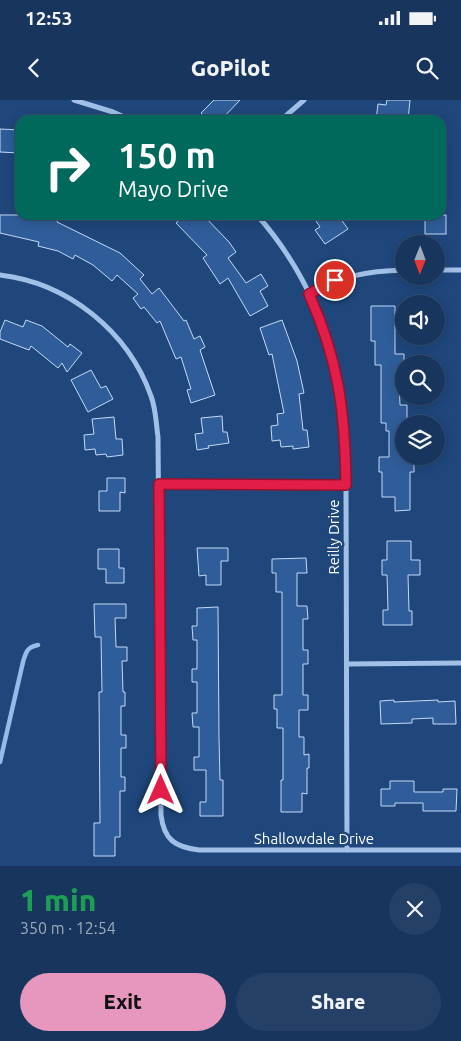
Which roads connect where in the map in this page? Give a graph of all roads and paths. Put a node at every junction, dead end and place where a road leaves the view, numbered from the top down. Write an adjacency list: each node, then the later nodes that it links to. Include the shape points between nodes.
1 (74, 100): 3 (street)
2 (304, 100): 4 (street)
3 (119, 115)
4 (287, 115)
5 (261, 220): 10 (street, Reilly Drive, via 282,247)
6 (395, 270): 10 (street, via 356,274 335,280)
7 (445, 270): 8 (street)
8 (461, 270)
9 (0, 275): 11 (street, via 33,281 58,291 103,322 122,344 151,396 158,437)
10 (309, 294): 12 (street, Reilly Drive, via 333,356 338,380 345,434)
11 (159, 484): 12 (street); 15 (street, Shallowdale Drive, via 161,815 164,831 169,840 180,847 199,850)
12 (346, 485): 13 (street, Reilly Drive)
13 (347, 664): 14 (street); 15 (street, Reilly Drive)
14 (461, 664)
15 (347, 850): 16 (street, Shallowdale Drive)
16 (461, 850)

